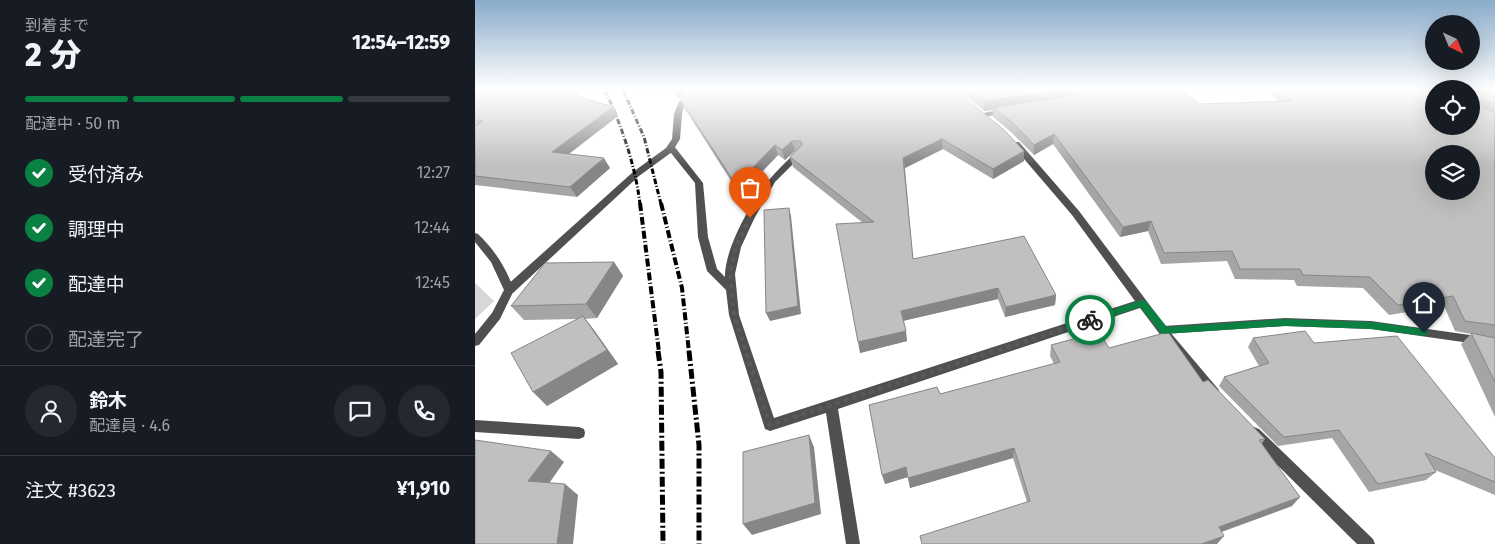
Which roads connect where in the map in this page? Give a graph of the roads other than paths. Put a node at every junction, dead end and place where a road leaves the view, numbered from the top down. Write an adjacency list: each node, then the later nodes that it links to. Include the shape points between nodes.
1 (678, 115): 5 (street, via 676,139)
2 (984, 115): 3 (street)
3 (995, 125)
4 (1007, 135): 10 (street, via 1051,182)
5 (671, 148): 8 (street, via 699,183 703,236 712,271); 9 (street, via 635,174)
6 (799, 154): 8 (street, via 772,182 736,246 730,274)
7 (475, 236): 9 (street, via 488,248 501,268)
8 (732, 289): 15 (street, via 734,315 770,425)
9 (509, 290): 13 (street, via 496,316)
10 (1142, 303): 11 (street); 15 (street)
11 (1164, 330): 12 (street, via 1285,322 1371,325); 14 (street)
12 (1482, 341)
13 (475, 342)
14 (1218, 396)
15 (831, 406): 19 (street)
16 (1243, 422): 20 (street)
17 (475, 426): 18 (street)
18 (579, 433)
19 (853, 544)
20 (1368, 544)

